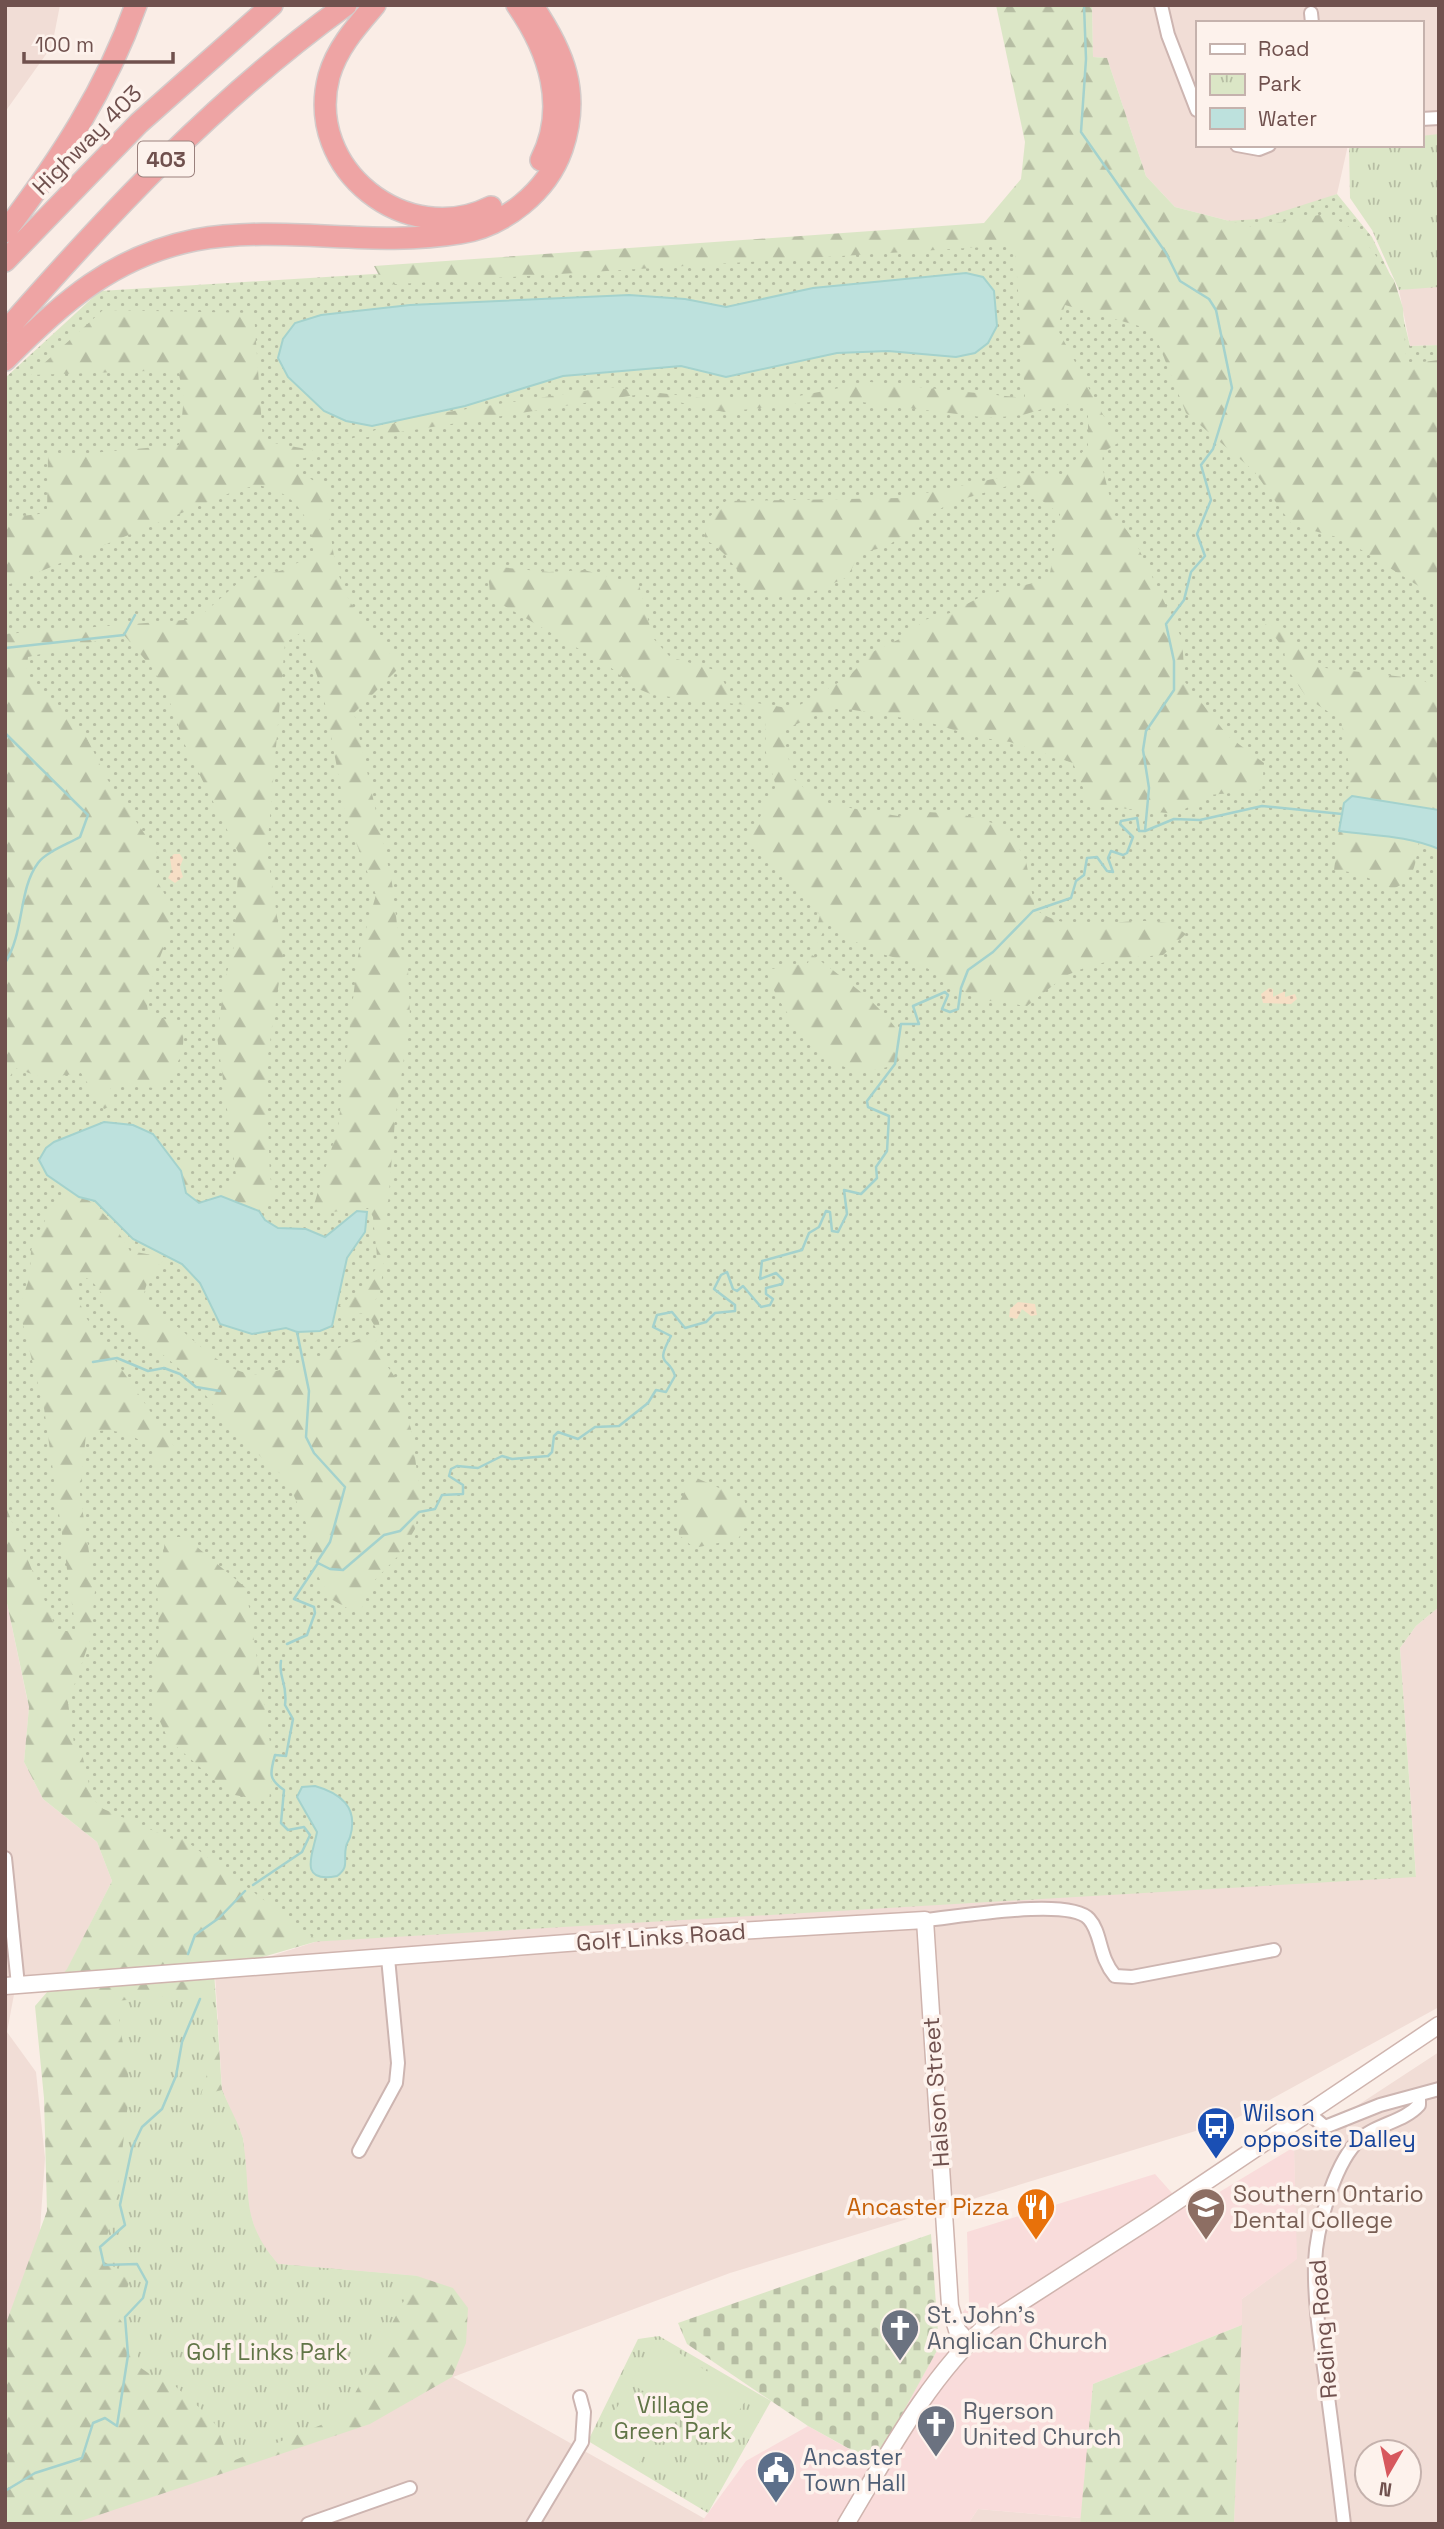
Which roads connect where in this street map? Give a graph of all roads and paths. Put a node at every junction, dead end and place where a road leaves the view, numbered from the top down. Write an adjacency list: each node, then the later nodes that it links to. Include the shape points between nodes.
1 (136, 5): 9 (highway, via 118,55 87,116)
2 (272, 5): 10 (highway, Highway 403 / 403, via 139,123)
3 (346, 5): 11 (highway, 403, via 160,164 84,241)
4 (375, 5): 5 (highway, via 338,52 326,104 329,133 338,156 366,193 421,219 451,220 480,213 522,189 547,148 555,97 547,62)
5 (517, 5)
6 (533, 5): 12 (highway, via 555,39 570,95 569,128 559,156 528,201 495,221 461,233 235,235 151,253 77,291)
7 (1161, 5): 8 (street)
8 (1196, 107)
9 (5, 232)
10 (5, 261)
11 (5, 332)
12 (5, 360)
13 (5, 1858): 14 (street)
14 (8, 1901): 18 (street)
15 (926, 1920): 16 (street, Golf Links Road, via 1040,1908 1074,1909 1096,1927 1098,1944 1115,1976 1132,1978); 17 (main road, Golf Links Road); 24 (main road, Halson Street, via 950,2306 957,2330)
16 (1274, 1951)
17 (388, 1958): 18 (main road, Golf Links Road); 23 (street, via 396,2083)
18 (12, 1985)
19 (1439, 2025): 22 (main road)
20 (1439, 2089): 21 (street)
21 (1419, 2095): 22 (street, via 1325,2127); 31 (street, Reding Road, via 1413,2112 1357,2141 1334,2183 1320,2231 1315,2262 1317,2306)
22 (1307, 2112): 24 (main road, via 1018,2302)
23 (359, 2151)
24 (968, 2342): 30 (main road, via 919,2406)
25 (580, 2397): 28 (street, via 582,2442)
26 (410, 2488): 27 (street)
27 (327, 2521): 29 (street)
28 (534, 2523)
29 (308, 2524)
30 (846, 2524)
31 (1344, 2524)

